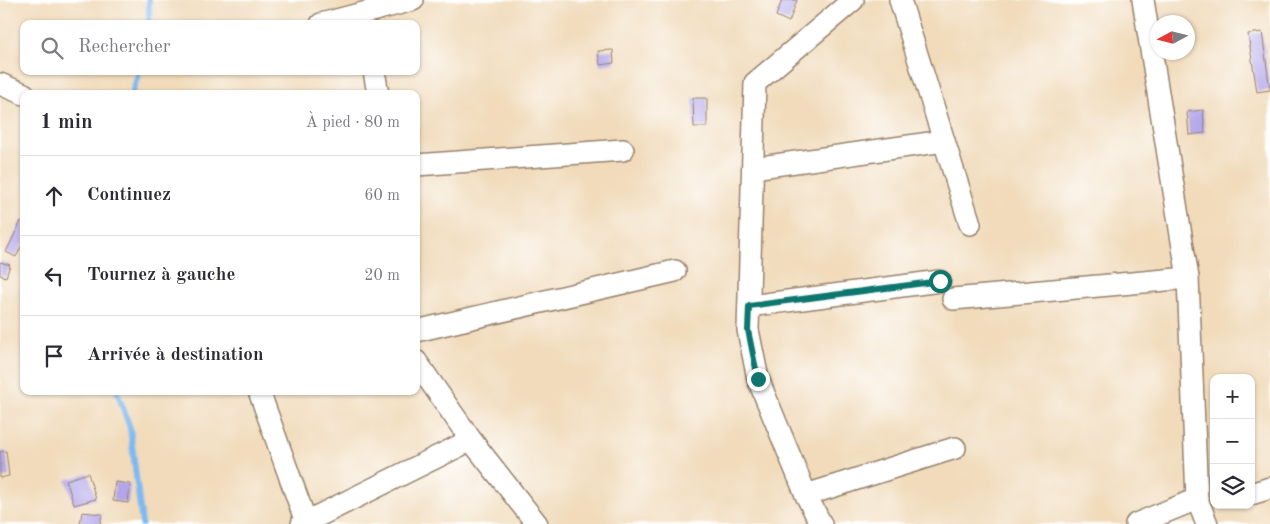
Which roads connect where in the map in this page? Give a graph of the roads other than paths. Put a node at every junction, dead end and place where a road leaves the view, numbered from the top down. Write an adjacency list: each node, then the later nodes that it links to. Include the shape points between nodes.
1 (413, 0): 5 (street)
2 (853, 0): 14 (street, via 755,83)
3 (900, 0): 11 (street)
4 (1143, 0): 17 (street)
5 (364, 12): 6 (street)
6 (335, 20)
7 (375, 75): 9 (street)
8 (0, 84): 10 (street)
9 (377, 90)
10 (20, 92)
11 (944, 142): 14 (street); 15 (street)
12 (622, 150): 13 (street)
13 (420, 165)
14 (753, 168): 20 (street)
15 (970, 224)
16 (675, 271): 21 (street)
17 (1188, 278): 19 (street); 29 (street)
18 (940, 281): 20 (street)
19 (953, 299)
20 (749, 306): 28 (street, via 748,330 758,379)
21 (420, 329)
22 (420, 367): 24 (street)
23 (260, 395): 30 (street)
24 (471, 440): 30 (street); 31 (street)
25 (955, 448): 28 (street)
26 (1270, 488): 27 (street)
27 (1255, 493)
28 (806, 495): 32 (street)
29 (1206, 510): 33 (street)
30 (304, 523)
31 (536, 524)
32 (821, 524)
33 (1136, 524)

